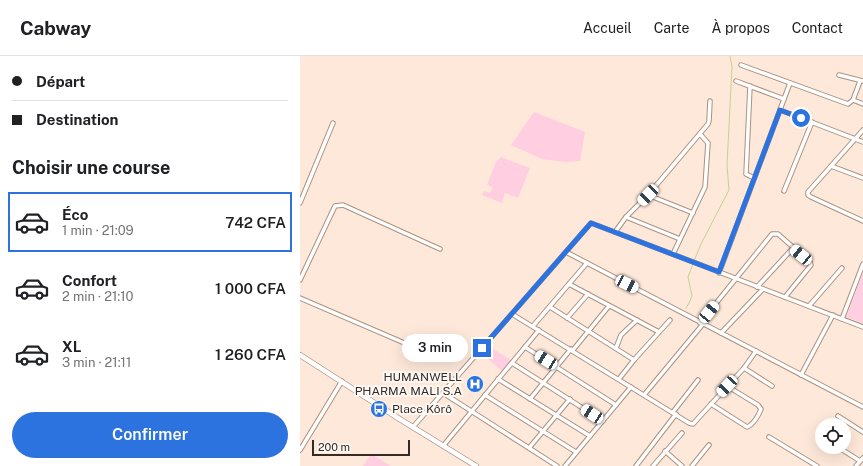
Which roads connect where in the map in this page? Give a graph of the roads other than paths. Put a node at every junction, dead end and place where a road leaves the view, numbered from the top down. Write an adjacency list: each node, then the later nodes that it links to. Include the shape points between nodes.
1 (741, 65): 5 (street)
2 (839, 75): 4 (street)
3 (736, 81): 6 (street)
4 (862, 81): 8 (street)
5 (790, 83): 7 (street); 8 (street, via 848,104)
6 (750, 86): 7 (street); 19 (street, via 746,174)
7 (784, 99): 11 (street)
8 (853, 100): 10 (street)
9 (710, 101): 15 (street, via 709,121)
10 (863, 104)
11 (780, 110): 12 (street); 19 (street)
12 (812, 122): 16 (street); 21 (street)
13 (333, 124): 23 (street)
14 (863, 130): 16 (street)
15 (700, 134): 22 (street); 24 (street, via 708,143 707,168 705,187)
16 (855, 139): 17 (street); 18 (street)
17 (863, 142)
18 (831, 166): 20 (street); 26 (street, via 808,195)
19 (754, 178): 36 (street)
20 (863, 178)
21 (784, 191)
22 (648, 195): 24 (street); 25 (street)
23 (300, 202)
24 (692, 213): 28 (street)
25 (626, 217): 27 (street); 28 (street)
26 (863, 221)
27 (615, 232): 31 (street, via 591,223); 32 (street)
28 (680, 239): 32 (street)
29 (793, 248): 37 (street, via 778,234 772,234); 40 (street); 43 (street, via 811,265)
30 (440, 249): 38 (street, via 343,205 335,206)
31 (566, 252): 33 (street); 48 (street)
32 (673, 254): 36 (street)
33 (587, 263): 39 (street); 54 (street)
34 (863, 264): 51 (street)
35 (842, 268): 46 (street)
36 (719, 272): 37 (street)
37 (736, 279): 40 (street); 54 (street)
38 (300, 280)
39 (569, 284): 42 (street); 47 (street)
40 (757, 287): 41 (street)
41 (763, 290): 43 (street); 60 (street)
42 (588, 294): 45 (street); 50 (street)
43 (785, 297): 46 (street)
44 (300, 298): 62 (street)
45 (609, 306): 52 (street); 58 (street)
46 (810, 306): 49 (street)
47 (550, 307): 50 (street); 55 (street)
48 (512, 314): 55 (street); 80 (street)
49 (833, 315): 51 (street); 71 (street)
50 (567, 318): 58 (street)
51 (842, 319): 56 (street)
52 (637, 320): 59 (street); 63 (street, via 621,335)
53 (670, 320): 59 (street)
54 (702, 324): 60 (street); 81 (street)
55 (533, 326): 57 (street)
56 (863, 327)
57 (539, 330): 61 (street); 64 (street)
58 (588, 331): 63 (street); 64 (street)
59 (659, 332): 67 (street)
60 (721, 333): 65 (street)
61 (525, 347): 68 (street); 69 (street)
62 (416, 348)
63 (616, 348): 67 (street)
64 (572, 350): 69 (street); 73 (street)
65 (756, 351): 70 (street); 71 (street)
66 (300, 355): 75 (main road)
67 (634, 360): 73 (street)
68 (512, 363): 72 (street); 76 (street)
69 (556, 367): 76 (street); 86 (street)
70 (744, 368): 78 (street); 79 (street)
71 (801, 374): 87 (street)
72 (498, 379): 82 (street); 83 (street)
73 (619, 379): 77 (street)
74 (698, 380): 89 (street)
75 (342, 381): 93 (main road); 102 (street)
76 (543, 383): 83 (street); 84 (street)
77 (631, 386): 81 (street); 86 (street)
78 (727, 386): 85 (street); 85 (street, via 761,409 750,426 746,427)
79 (772, 386)
80 (443, 393): 88 (street); 93 (street)
81 (644, 394): 89 (street)
82 (485, 395): 88 (street); 94 (street)
83 (530, 399): 90 (street)
84 (570, 400): 90 (street); 92 (street)
85 (711, 404): 89 (street, via 693,424)
86 (616, 405): 92 (street)
87 (863, 407)
88 (472, 412): 100 (street); 101 (street)
89 (674, 413): 111 (street)
90 (556, 415): 94 (street); 97 (street)
91 (838, 416): 95 (street)
92 (603, 421): 97 (street)
93 (413, 427): 100 (main road)
94 (543, 431): 101 (street); 104 (street)
95 (863, 432)
96 (682, 433): 103 (street)
97 (590, 436): 104 (street)
98 (769, 437): 115 (street)
99 (710, 445): 114 (street)
100 (443, 446): 108 (main road)
101 (529, 448): 109 (street)
102 (300, 450)
103 (665, 451): 107 (street); 113 (street)
104 (576, 452): 110 (street)
105 (851, 454): 106 (street)
106 (862, 459): 116 (street)
107 (654, 464): 112 (street)
108 (476, 466)
109 (557, 466)
110 (565, 466)
111 (636, 466)
112 (660, 466)
113 (682, 466)
114 (692, 466)
115 (817, 466)
116 (856, 466)

